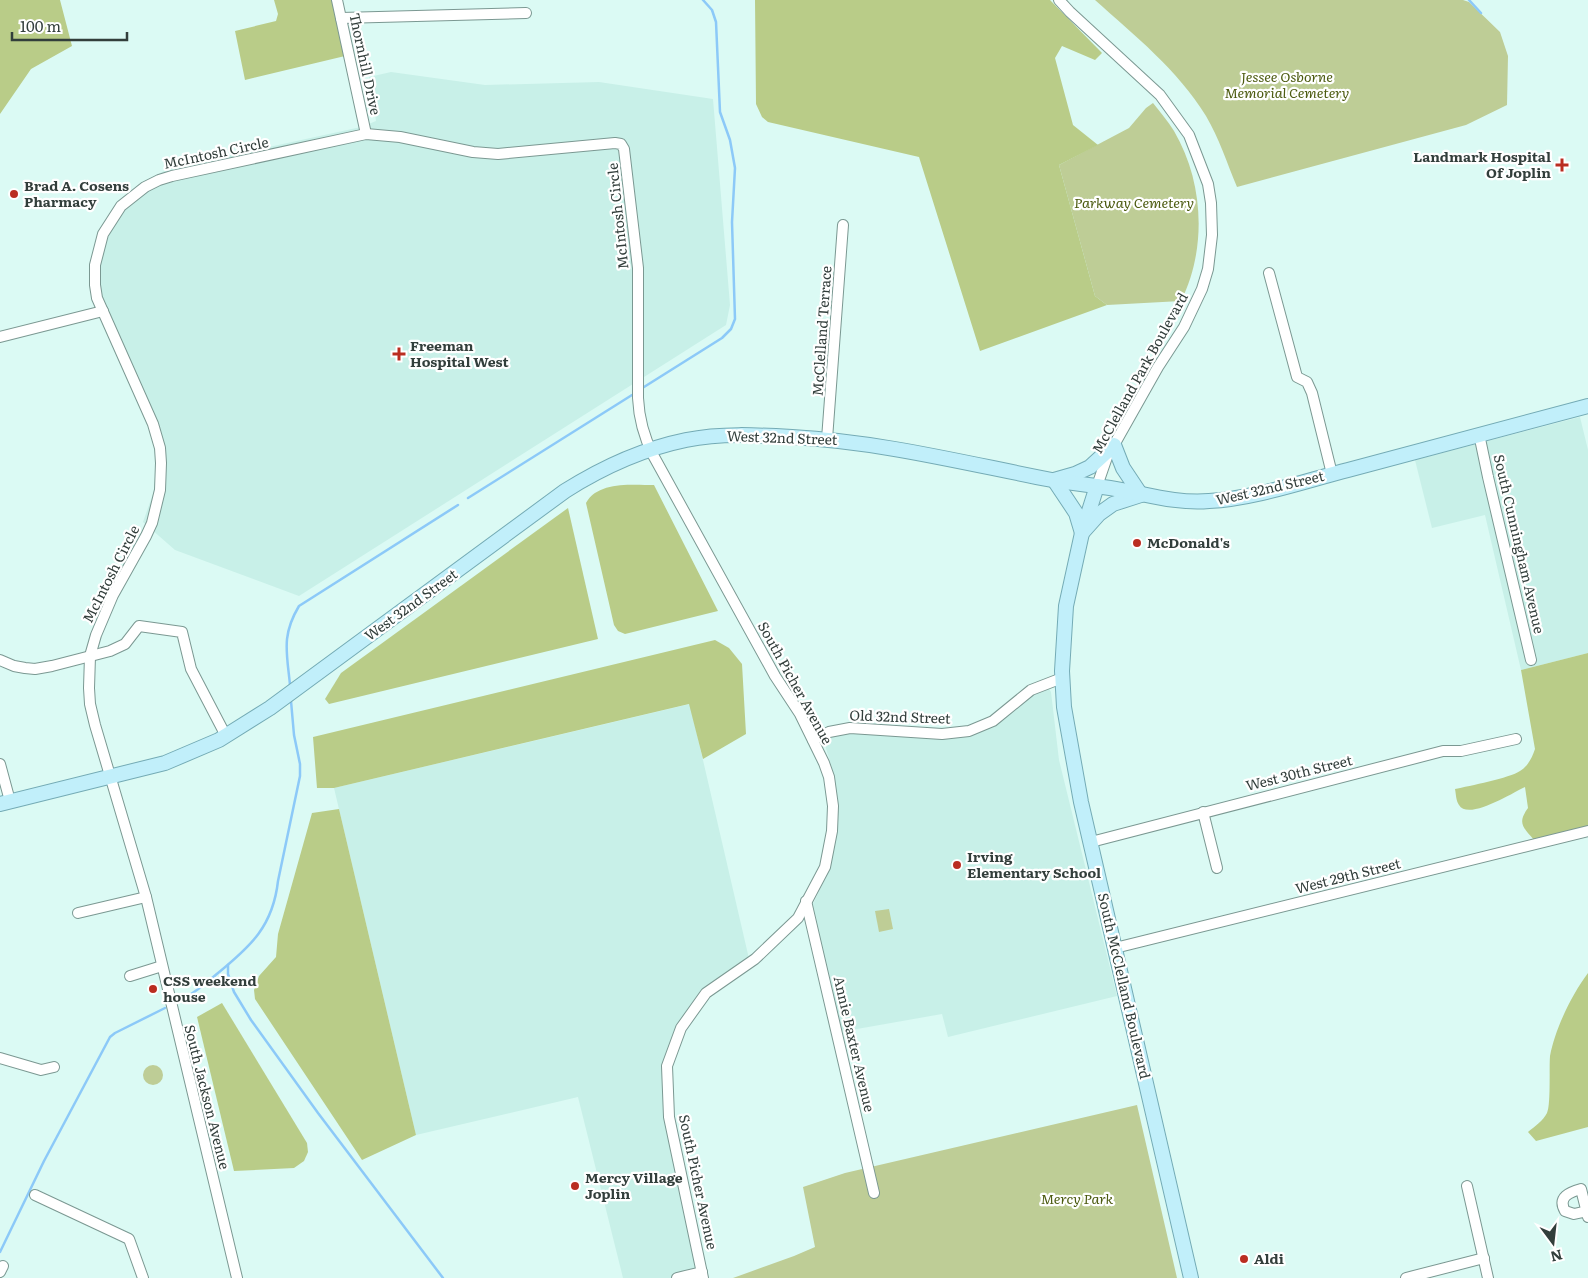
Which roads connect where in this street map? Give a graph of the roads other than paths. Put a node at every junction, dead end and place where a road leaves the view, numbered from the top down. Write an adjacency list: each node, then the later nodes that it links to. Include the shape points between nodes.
1 (337, 0): 4 (street, Thornhill Drive)
2 (1059, 0): 13 (street, McClelland Park Boulevard, via 1160,95 1189,135 1208,184 1211,203 1208,269 1202,290 1184,327)
3 (526, 13): 4 (street)
4 (341, 18): 5 (street, Thornhill Drive)
5 (366, 134): 8 (street, McIntosh Circle, via 172,176 145,187 121,206 106,227 99,245 94,272 97,298); 14 (street, McIntosh Circle, via 498,154 621,144 638,268 639,413)
6 (844, 225): 12 (street, McClelland Terrace)
7 (1269, 273): 15 (street, via 1297,377 1307,382 1312,393)
8 (104, 311): 9 (street); 20 (street, McIntosh Circle, via 153,424 162,463 152,523 101,619)
9 (0, 336)
10 (1588, 406): 11 (main road, West 32nd Street)
11 (1479, 434): 15 (main road, West 32nd Street); 22 (street, South Cunningham Avenue)
12 (827, 439): 14 (main road, West 32nd Street, via 732,435 687,440); 16 (main road, West 32nd Street, via 931,454)
13 (1114, 445): 16 (main road, via 1090,467); 17 (street, McClelland Park Boulevard); 18 (main road, via 1123,468)
14 (650, 449): 24 (main road, West 32nd Street, via 608,466 565,491 270,708); 26 (street, South Picher Avenue)
15 (1332, 474): 18 (main road, West 32nd Street, via 1236,498 1211,501)
16 (1054, 480): 17 (main road, West 32nd Street); 19 (main road, via 1076,513)
17 (1097, 486): 18 (main road, West 32nd Street); 19 (main road, South McClelland Boulevard)
18 (1141, 495): 19 (main road, via 1113,504)
19 (1082, 533): 23 (main road, South McClelland Boulevard, via 1066,606)
20 (90, 656): 21 (street, via 35,669); 24 (street, via 124,644 139,626 182,632 191,669); 28 (street, McIntosh Circle, via 90,704)
21 (0, 660)
22 (1531, 660)
23 (1062, 678): 26 (street, Old 32nd Street, via 1031,690 997,718 970,732 942,734 850,728 829,732); 32 (main road, South McClelland Boulevard, via 1070,746)
24 (226, 736): 28 (main road, West 32nd Street, via 165,763)
25 (1516, 739): 30 (street, West 30th Street, via 1461,751 1443,751)
26 (812, 740): 35 (street, South Picher Avenue, via 829,777 833,806 832,831 824,866)
27 (0, 764): 29 (street)
28 (110, 777): 29 (main road, West 32nd Street); 34 (street, South Jackson Avenue)
29 (5, 803)
30 (1203, 812): 32 (street, West 30th Street); 33 (street)
31 (1588, 831): 37 (street, West 29th Street)
32 (1091, 842): 37 (main road, South McClelland Boulevard)
33 (1217, 868)
34 (146, 897): 36 (street); 38 (street, South Jackson Avenue)
35 (806, 901): 43 (street, Annie Baxter Avenue); 46 (street, South Picher Avenue, via 798,918 755,959 706,993 682,1028 668,1066 669,1117)
36 (78, 913)
37 (1115, 948): 50 (main road, South McClelland Boulevard)
38 (162, 966): 39 (street); 48 (street, South Jackson Avenue)
39 (130, 976)
40 (0, 1058): 41 (street, via 41,1070)
41 (54, 1067)
42 (1467, 1186): 45 (street)
43 (874, 1193)
44 (35, 1194): 47 (street, via 129,1239)
45 (1484, 1258): 51 (street); 52 (street)
46 (703, 1275): 49 (street)
47 (143, 1278)
48 (237, 1278)
49 (676, 1278)
50 (1191, 1278)
51 (1406, 1278)
52 (1488, 1278)

